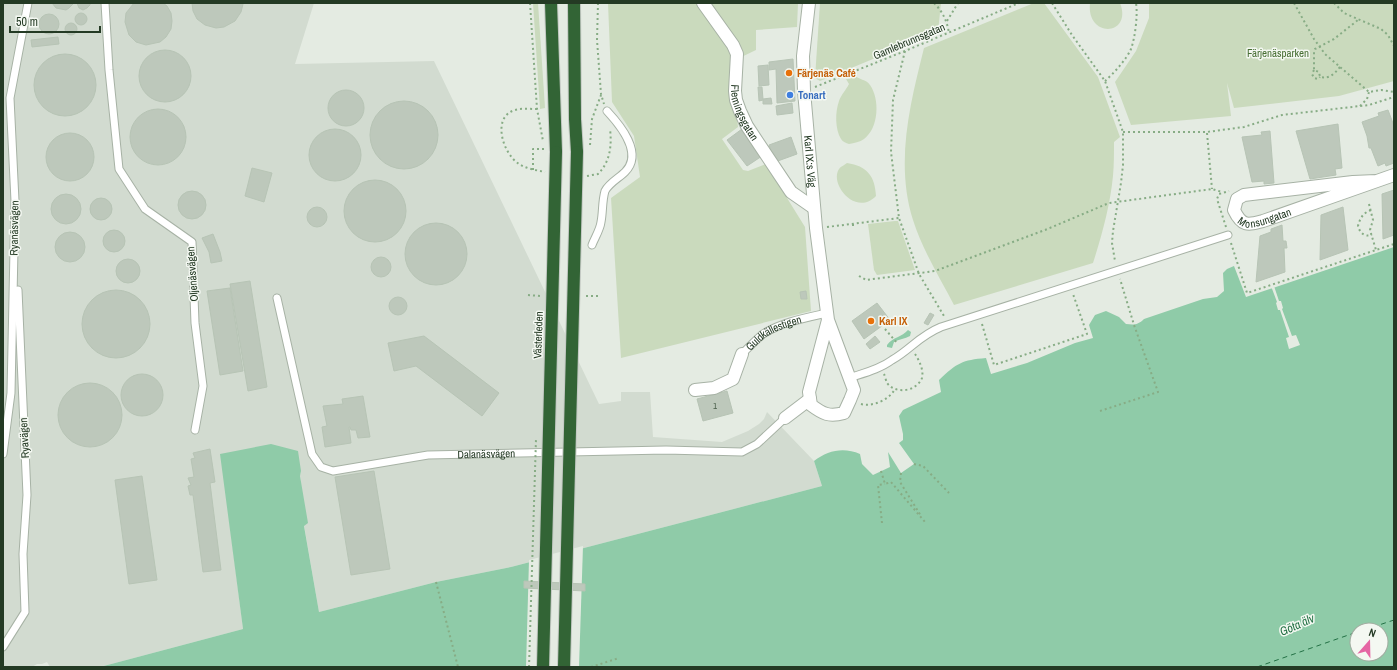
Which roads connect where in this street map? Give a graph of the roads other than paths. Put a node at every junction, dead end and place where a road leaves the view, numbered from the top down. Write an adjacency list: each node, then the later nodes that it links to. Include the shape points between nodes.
1 (28, 3): 11 (lane, Ryanäsvägen, via 10,98)
2 (104, 3): 21 (lane, Oljenäsvägen, via 119,169 145,209 192,242 195,323 203,386)
3 (551, 3): 24 (highway, Västerleden, bridge, via 556,152)
4 (574, 3): 25 (highway, bridge, via 577,152)
5 (703, 3): 10 (street, Flemingsgatan, via 737,54 736,100 747,126 791,192)
6 (809, 3): 10 (street, Karl IX:s Väg, via 803,56)
7 (607, 111): 13 (lane, via 621,126 632,156 626,171 606,189 599,230)
8 (1394, 175): 9 (street, Monsungatan)
9 (1376, 181): 9 (street, Monsungatan, via 1250,225 1242,223 1234,210 1237,199 1244,195)
10 (814, 208): 15 (street, Karl IX:s Väg)
11 (15, 223): 22 (lane, Ryanäsvägen, via 11,394); 23 (lane, Ryavägen, via 27,495 23,554 25,612)
12 (1228, 234): 17 (lane, via 950,324 930,332 882,366)
13 (592, 245)
14 (277, 298): 20 (lane, Dalanäsvägen, via 312,454 322,468 333,471 428,455 666,450 742,452 756,444)
15 (827, 316): 16 (lane, Guldkällestigen, via 792,321 771,330); 17 (street, Karl IX:s Väg); 19 (street, Karl IX:s Väg, via 809,392)
16 (742, 354): 18 (street, Guldkällestigen, via 733,379 714,388)
17 (849, 378): 19 (street, Karl IX:s Väg, via 854,390 844,413 833,416 820,412 811,405)
18 (695, 390)
19 (810, 399): 20 (street, Dalanäsvägen)
20 (785, 418)
21 (195, 430)
22 (3, 454)
23 (3, 647)
24 (543, 667)
25 (564, 667)

